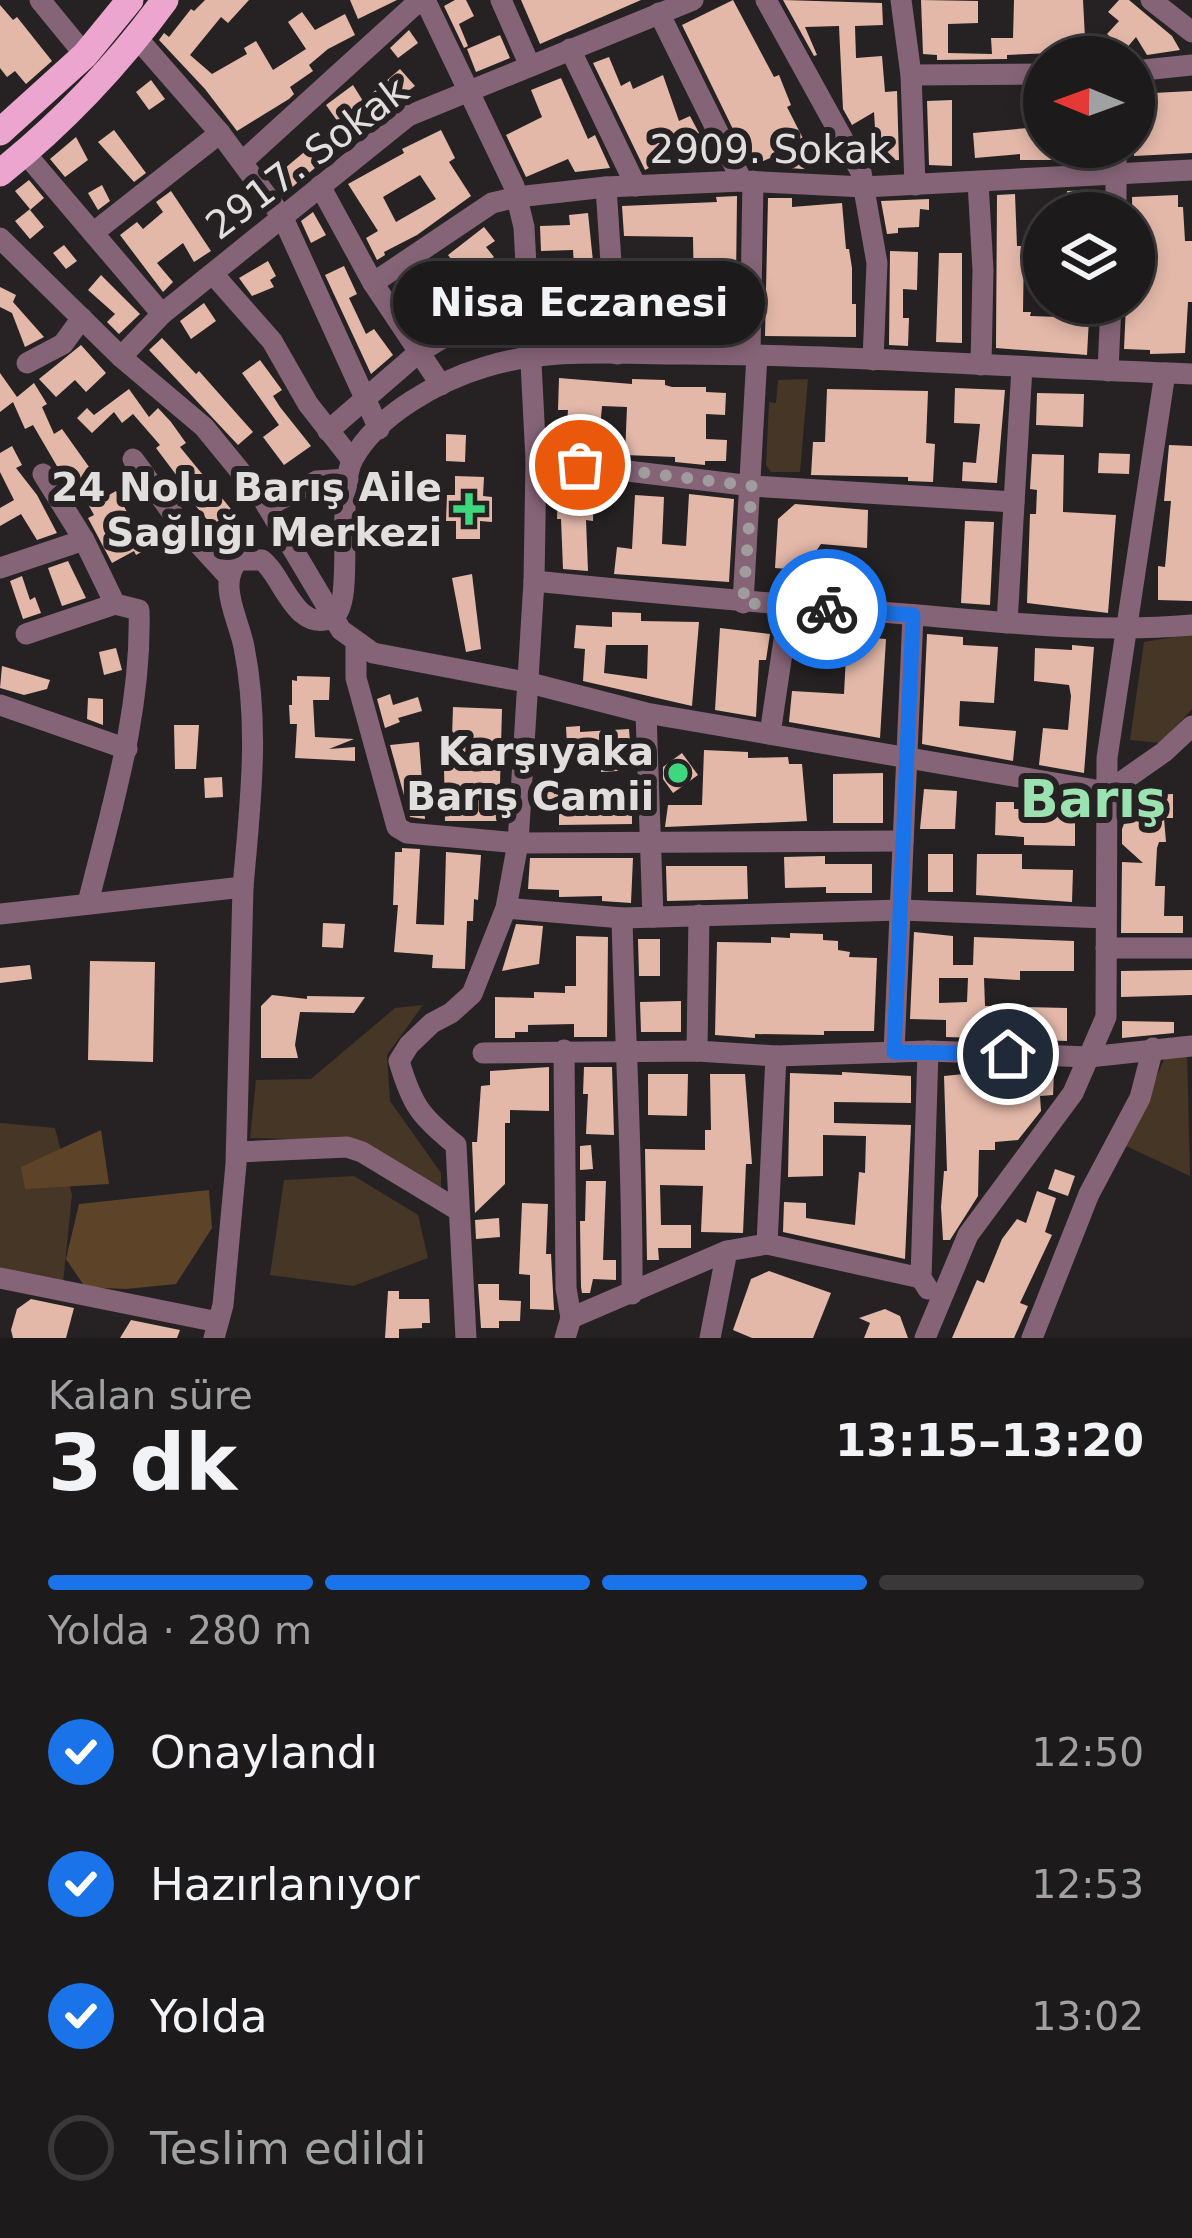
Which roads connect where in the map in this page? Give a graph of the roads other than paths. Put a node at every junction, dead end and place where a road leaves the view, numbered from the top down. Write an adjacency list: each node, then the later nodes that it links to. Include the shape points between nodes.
1 (40, 0): 14 (street)
2 (130, 0): 14 (main road)
3 (165, 0): 12 (main road)
4 (423, 0): 20 (street); 24 (street)
5 (501, 0): 16 (street)
6 (694, 0): 10 (street, 2917. Sokak)
7 (766, 0): 35 (street)
8 (902, 0): 19 (street)
9 (1151, 0): 11 (street)
10 (659, 13): 13 (street, 2917. Sokak); 29 (street)
11 (1192, 32)
12 (137, 38): 22 (street); 23 (main road)
13 (570, 49): 16 (street, 2917. Sokak); 33 (street)
14 (85, 56): 21 (main road)
15 (1192, 65): 17 (street)
16 (530, 66): 20 (street, 2917. Sokak)
17 (1155, 69)
18 (1023, 74): 19 (street)
19 (910, 75): 31 (street)
20 (470, 90): 32 (street, 2917. Sokak, via 408,116); 37 (street)
21 (0, 132)
22 (220, 133): 24 (street); 39 (street)
23 (26, 153): 26 (main road); 39 (street)
24 (243, 161): 38 (street)
25 (1117, 168): 28 (street)
26 (0, 172)
27 (1191, 173): 28 (street, 2909. Sokak)
28 (1118, 176): 30 (street, 2909. Sokak); 36 (street)
29 (748, 181): 33 (street, 2909. Sokak); 35 (street, 2909. Sokak); 50 (street)
30 (978, 182): 31 (street, 2909. Sokak); 54 (street)
31 (915, 185): 35 (street, 2909. Sokak)
32 (320, 186): 38 (street, 2917. Sokak); 42 (street)
33 (635, 186): 34 (street, 2909. Sokak)
34 (606, 187): 37 (street, 2909. Sokak); 49 (street)
35 (864, 187): 52 (street, via 877,263)
36 (1117, 192)
37 (517, 197): 42 (street, 2909. Sokak, via 492,203); 43 (street)
38 (283, 218): 41 (street, 2917. Sokak); 60 (street)
39 (93, 233): 44 (street)
40 (0, 238): 45 (street)
41 (213, 274): 44 (street, 2917. Sokak); 62 (street, via 272,341)
42 (373, 283): 47 (street)
43 (527, 286): 47 (street); 48 (street)
44 (162, 314): 51 (street, 2917. Sokak)
45 (82, 319): 51 (street); 53 (street, via 63,344)
46 (1110, 324): 56 (street)
47 (418, 353): 59 (street); 60 (street)
48 (533, 354): 49 (street); 59 (street); 64 (street)
49 (617, 354): 50 (street)
50 (754, 354): 52 (street); 67 (street)
51 (121, 357): 69 (street, via 204,427)
52 (873, 360): 54 (street)
53 (27, 363)
54 (980, 365): 55 (street)
55 (1022, 367): 56 (street); 68 (street)
56 (1108, 371): 57 (street)
57 (1165, 373): 58 (street); 81 (street)
58 (1192, 374)
59 (441, 385): 61 (street)
60 (365, 399): 61 (street); 62 (street)
61 (379, 429): 65 (street)
62 (328, 431): 65 (street)
63 (133, 459): 72 (street)
64 (536, 460): 67 (street); 73 (street)
65 (350, 470): 69 (street); 78 (street, via 345,591)
66 (44, 474): 70 (street)
67 (752, 486): 68 (street); 74 (street)
68 (1014, 502): 79 (street)
69 (267, 506): 78 (street)
70 (84, 540): 71 (street); 75 (street)
71 (0, 568)
72 (228, 576): 78 (street, via 239,560 262,560 300,612); 95 (street, via 252,701)
73 (534, 581): 74 (street); 84 (street)
74 (743, 603): 76 (street)
75 (115, 604): 82 (street); 89 (street, via 139,610)
76 (789, 606): 77 (street); 88 (street)
77 (913, 615): 79 (street); 90 (street)
78 (332, 617): 83 (street)
79 (1007, 623): 81 (street)
80 (1192, 625): 81 (street)
81 (1129, 631): 91 (street)
82 (26, 634)
83 (356, 642): 84 (street, via 374,653); 94 (street, via 356,677 397,827)
84 (526, 682): 86 (street); 94 (street)
85 (0, 705): 89 (street)
86 (646, 712): 88 (street); 92 (street)
87 (1192, 726): 91 (street)
88 (770, 734): 90 (street)
89 (127, 748): 96 (street)
90 (906, 758): 91 (street); 93 (street)
91 (1106, 792): 103 (street)
92 (649, 841): 93 (street); 94 (street); 101 (street)
93 (903, 841): 98 (street)
94 (518, 843): 97 (street)
95 (243, 886): 96 (street); 116 (street)
96 (88, 903): 99 (street)
97 (506, 908): 102 (street); 117 (street, via 472,994 399,1061 422,1118 456,1145)
98 (901, 910): 100 (street); 103 (street); 112 (street)
99 (0, 914)
100 (699, 915): 101 (street); 109 (street)
101 (653, 917): 102 (street)
102 (622, 918): 111 (street)
103 (1106, 918): 104 (street)
104 (1106, 948): 105 (street); 115 (street, via 1106,1017)
105 (1192, 948)
106 (1192, 1046): 107 (street)
107 (1154, 1048): 115 (street); 129 (street, via 1140,1098 1089,1194)
108 (563, 1050): 111 (street); 113 (street); 124 (street)
109 (698, 1051): 111 (street); 114 (street)
110 (928, 1051): 112 (street); 115 (street); 121 (street)
111 (625, 1052): 122 (street)
112 (894, 1052): 114 (street)
113 (483, 1053)
114 (776, 1056): 118 (street)
115 (1088, 1057): 123 (street, via 1072,1094 968,1235)
116 (237, 1152): 117 (street, via 347,1148); 125 (street)
117 (458, 1210): 126 (street)
118 (767, 1244): 119 (street); 121 (street)
119 (727, 1251): 122 (street); 127 (street)
120 (0, 1278): 125 (street)
121 (921, 1278): 123 (street)
122 (632, 1294): 124 (street)
123 (938, 1305): 128 (street)
124 (568, 1328)
125 (216, 1330)
126 (466, 1338)
127 (710, 1338)
128 (925, 1338)
129 (1032, 1338)

